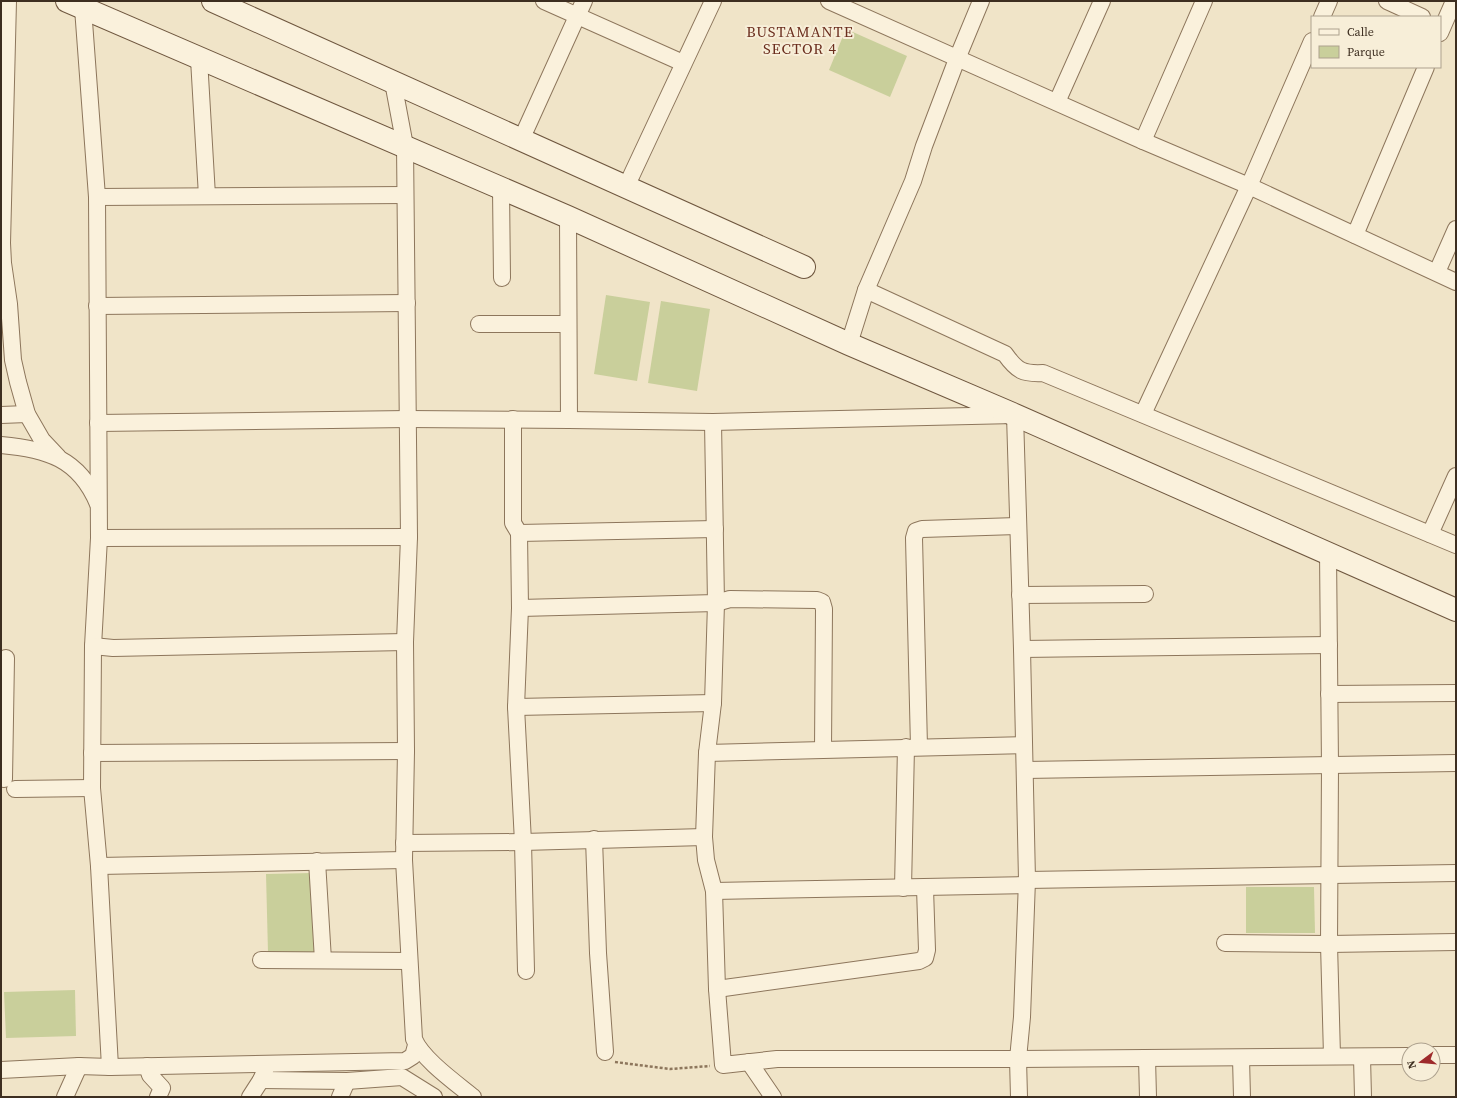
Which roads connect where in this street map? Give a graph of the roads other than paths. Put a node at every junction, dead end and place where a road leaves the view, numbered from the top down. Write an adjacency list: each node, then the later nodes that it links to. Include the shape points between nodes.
1 (8, 1): 45 (street, via 2,243)
2 (213, 1): 14 (street)
3 (544, 1): 16 (street)
4 (584, 1): 16 (street)
5 (713, 1): 23 (street)
6 (829, 1): 15 (street)
7 (981, 1): 22 (street)
8 (1102, 1): 26 (street)
9 (1204, 1): 28 (street)
10 (1329, 1): 17 (street)
11 (1387, 1): 18 (street)
12 (1454, 1): 19 (street)
13 (75, 5): 21 (street); 35 (street)
14 (232, 6): 25 (street)
15 (856, 6): 22 (street)
16 (577, 16): 23 (street); 27 (street)
17 (1322, 16)
18 (1420, 16)
19 (1445, 29)
20 (1311, 43): 30 (street)
21 (200, 59): 29 (street); 34 (street)
22 (957, 59): 26 (street); 43 (street, via 913,181)
23 (683, 63): 31 (street)
24 (1426, 68): 38 (street)
25 (393, 82): 27 (street); 29 (street)
26 (1057, 102): 28 (street)
27 (521, 140): 31 (street)
28 (1143, 141): 30 (street)
29 (405, 146): 32 (street); 33 (street)
30 (1249, 186): 38 (street); 51 (street)
31 (626, 187): 39 (street)
32 (501, 189): 36 (street); 41 (street)
33 (405, 195): 34 (street); 44 (street)
34 (207, 196): 35 (street)
35 (97, 197): 46 (street)
36 (568, 217): 48 (street); 49 (street)
37 (1456, 229): 40 (street)
38 (1356, 235): 40 (street)
39 (804, 267)
40 (1437, 272): 42 (street)
41 (502, 278)
42 (1456, 282)
43 (866, 290): 49 (street); 51 (street, via 1005,354 1021,371 1031,374 1043,372)
44 (407, 303): 46 (street); 54 (street)
45 (5, 304): 50 (street, via 13,360)
46 (97, 306): 58 (street)
47 (479, 324): 48 (street)
48 (568, 324): 56 (street)
49 (849, 344): 53 (street)
50 (27, 414): 52 (street); 60 (street, via 42,440)
51 (1143, 414): 66 (street)
52 (1, 415)
53 (1015, 415): 57 (street); 63 (street); 70 (street)
54 (408, 419): 55 (street); 58 (street); 67 (street)
55 (513, 420): 56 (street); 65 (street, via 513,523)
56 (569, 420): 57 (street)
57 (713, 422): 64 (street)
58 (98, 423): 62 (street)
59 (1, 445): 60 (street, via 36,450)
60 (58, 457): 62 (street, via 77,472 92,489)
61 (1456, 476): 66 (street)
62 (99, 507): 68 (street)
63 (1017, 526): 72 (street); 87 (street, via 916,531)
64 (716, 529): 65 (street); 73 (street)
65 (519, 533): 74 (street)
66 (1430, 534): 69 (street)
67 (409, 537): 68 (street); 76 (street)
68 (99, 538): 78 (street)
69 (1456, 545)
70 (1328, 552): 75 (street); 77 (street)
71 (1145, 594): 72 (street)
72 (1020, 595): 79 (street)
73 (716, 603): 74 (street); 84 (street); 88 (street, via 730,599 822,602)
74 (520, 608): 85 (street)
75 (1456, 610)
76 (405, 642): 78 (street, via 113,648); 89 (street)
77 (1329, 645): 79 (street); 83 (street)
78 (93, 646): 90 (street)
79 (1022, 649): 86 (street)
80 (6, 658): 81 (street)
81 (3, 689): 92 (street)
82 (1456, 693): 83 (street)
83 (1329, 694): 94 (street)
84 (713, 703): 85 (street); 91 (street)
85 (516, 707): 99 (street)
86 (1024, 745): 87 (street); 95 (street)
87 (913, 747): 88 (street); 107 (street)
88 (823, 749): 91 (street)
89 (406, 751): 90 (street); 100 (street)
90 (92, 753): 96 (street)
91 (707, 753): 97 (street)
92 (3, 762): 96 (street, via 10,784)
93 (1456, 764): 94 (street)
94 (1330, 766): 95 (street); 105 (street)
95 (1025, 770): 106 (street)
96 (92, 788): 103 (street)
97 (704, 837): 98 (street); 109 (street, via 706,860)
98 (594, 839): 99 (street); 119 (street)
99 (523, 842): 100 (street); 116 (street)
100 (404, 843): 101 (street)
101 (404, 860): 102 (street); 115 (street)
102 (317, 861): 103 (street); 114 (street)
103 (99, 866): 132 (street)
104 (1456, 873): 105 (street)
105 (1330, 875): 106 (street); 112 (street)
106 (1026, 883): 108 (street); 127 (street, via 1022,1017)
107 (903, 888): 108 (street); 109 (street)
108 (924, 888): 117 (street, via 927,950 924,958 919,961)
109 (714, 891): 117 (street)
110 (1225, 942): 112 (street)
111 (1456, 942): 112 (street)
112 (1329, 944): 122 (street)
113 (261, 960): 114 (street)
114 (323, 960): 115 (street)
115 (409, 961): 118 (street)
116 (526, 971)
117 (718, 989): 128 (street, via 723,1065)
118 (416, 1045): 129 (street, via 413,1056 405,1061); 134 (street)
119 (605, 1052)
120 (1441, 1055): 121 (street)
121 (1456, 1055)
122 (1332, 1056): 124 (street); 126 (street)
123 (1401, 1056): 124 (street)
124 (1362, 1057): 147 (street)
125 (1147, 1058): 126 (street); 127 (street); 145 (street)
126 (1241, 1058): 146 (street)
127 (1018, 1060): 128 (street, via 777,1058); 144 (street)
128 (749, 1062): 143 (street)
129 (268, 1063): 131 (street); 135 (street)
130 (79, 1066): 132 (street); 133 (street); 137 (street)
131 (147, 1066): 132 (street); 138 (street, via 150,1075 162,1088)
132 (110, 1067)
133 (1, 1070)
134 (444, 1074): 141 (street); 142 (street)
135 (261, 1080): 136 (street); 139 (street)
136 (347, 1081): 140 (street); 141 (street, via 402,1077)
137 (66, 1097)
138 (158, 1097)
139 (250, 1097)
140 (340, 1097)
141 (434, 1097)
142 (473, 1097)
143 (773, 1097)
144 (1019, 1097)
145 (1148, 1097)
146 (1242, 1097)
147 (1363, 1097)

